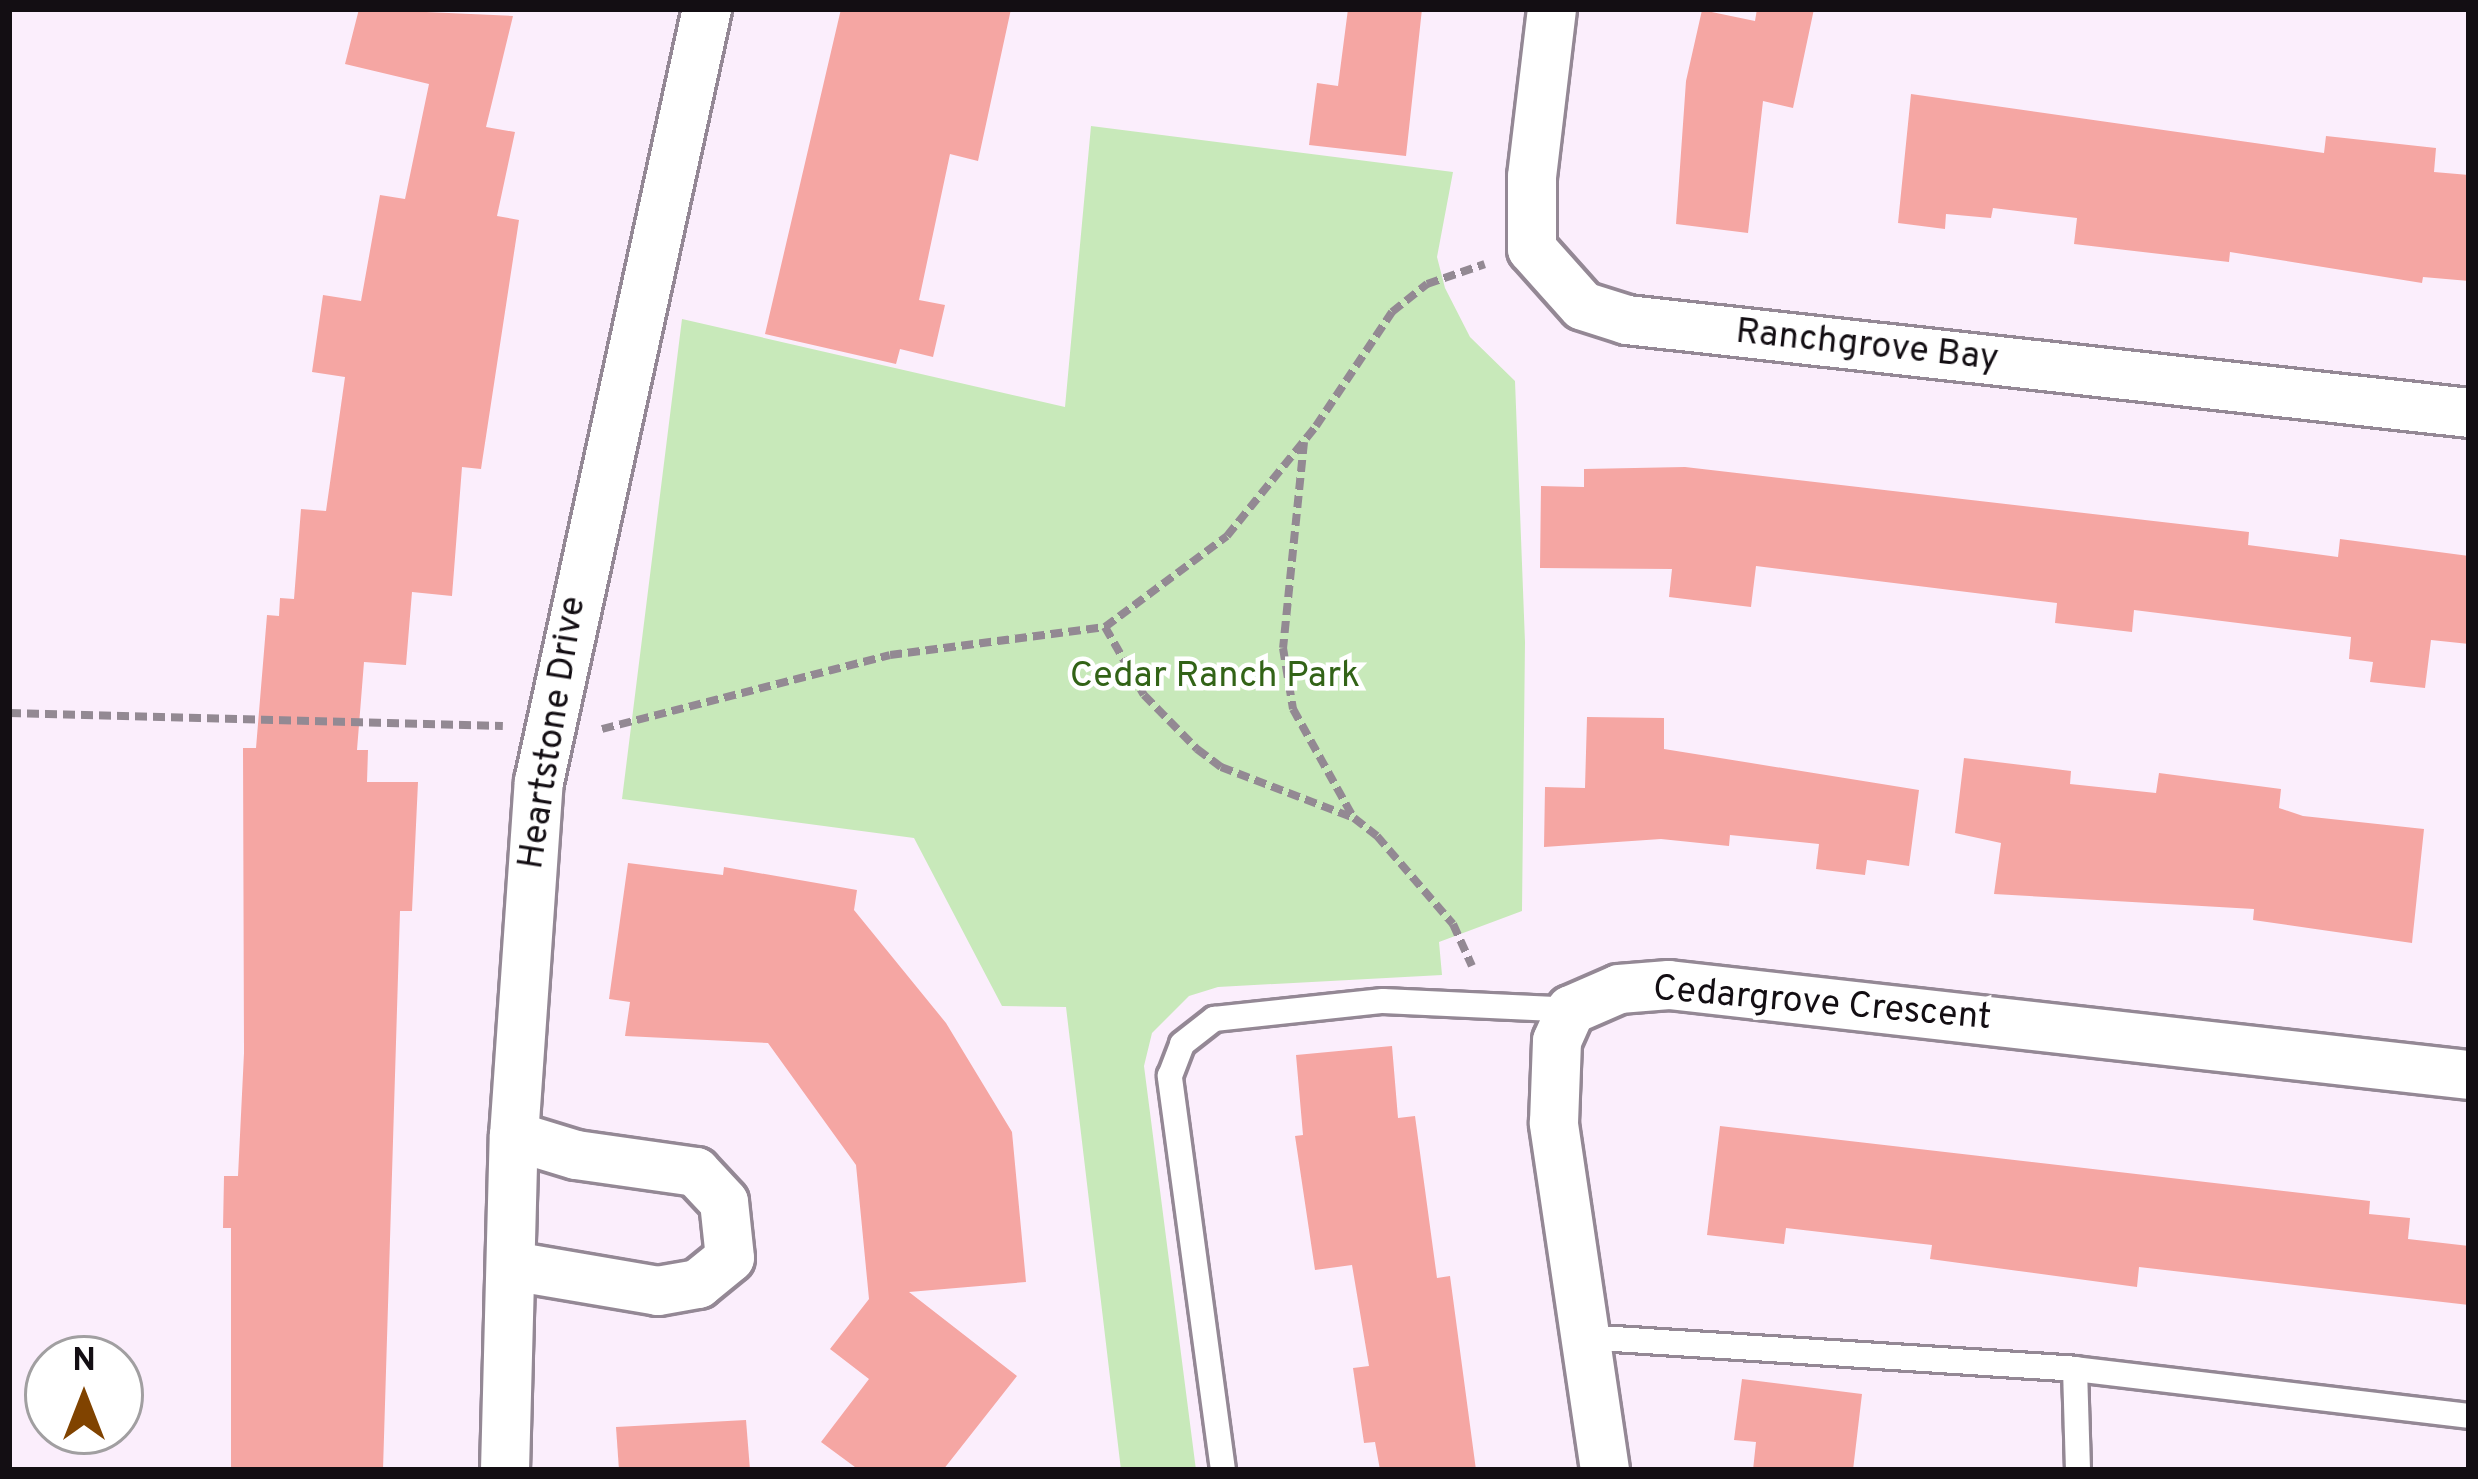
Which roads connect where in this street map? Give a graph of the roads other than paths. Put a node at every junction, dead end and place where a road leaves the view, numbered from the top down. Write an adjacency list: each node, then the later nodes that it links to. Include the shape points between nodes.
1 (707, 9): 6 (street, Heartstone Drive, via 548,726)
2 (1552, 9): 3 (street, Ranchgrove Bay, via 1532,249 1583,306 1627,320)
3 (2469, 413)
4 (1571, 1010): 5 (street, Cedargrove Crescent, via 1619,989 1669,985); 8 (street, via 1557,1042 1554,1123); 12 (lane, via 1383,1001 1214,1018 1182,1044 1170,1076)
5 (2469, 1075)
6 (514, 1136): 7 (street, Heartstone Drive); 7 (street, via 576,1155 696,1172 724,1202 730,1258 698,1284 658,1292)
7 (512, 1266): 11 (street, Heartstone Drive)
8 (1585, 1337): 9 (lane); 13 (street)
9 (2075, 1369): 10 (lane); 14 (lane)
10 (2469, 1416)
11 (505, 1470)
12 (1223, 1470)
13 (1605, 1470)
14 (2078, 1470)

